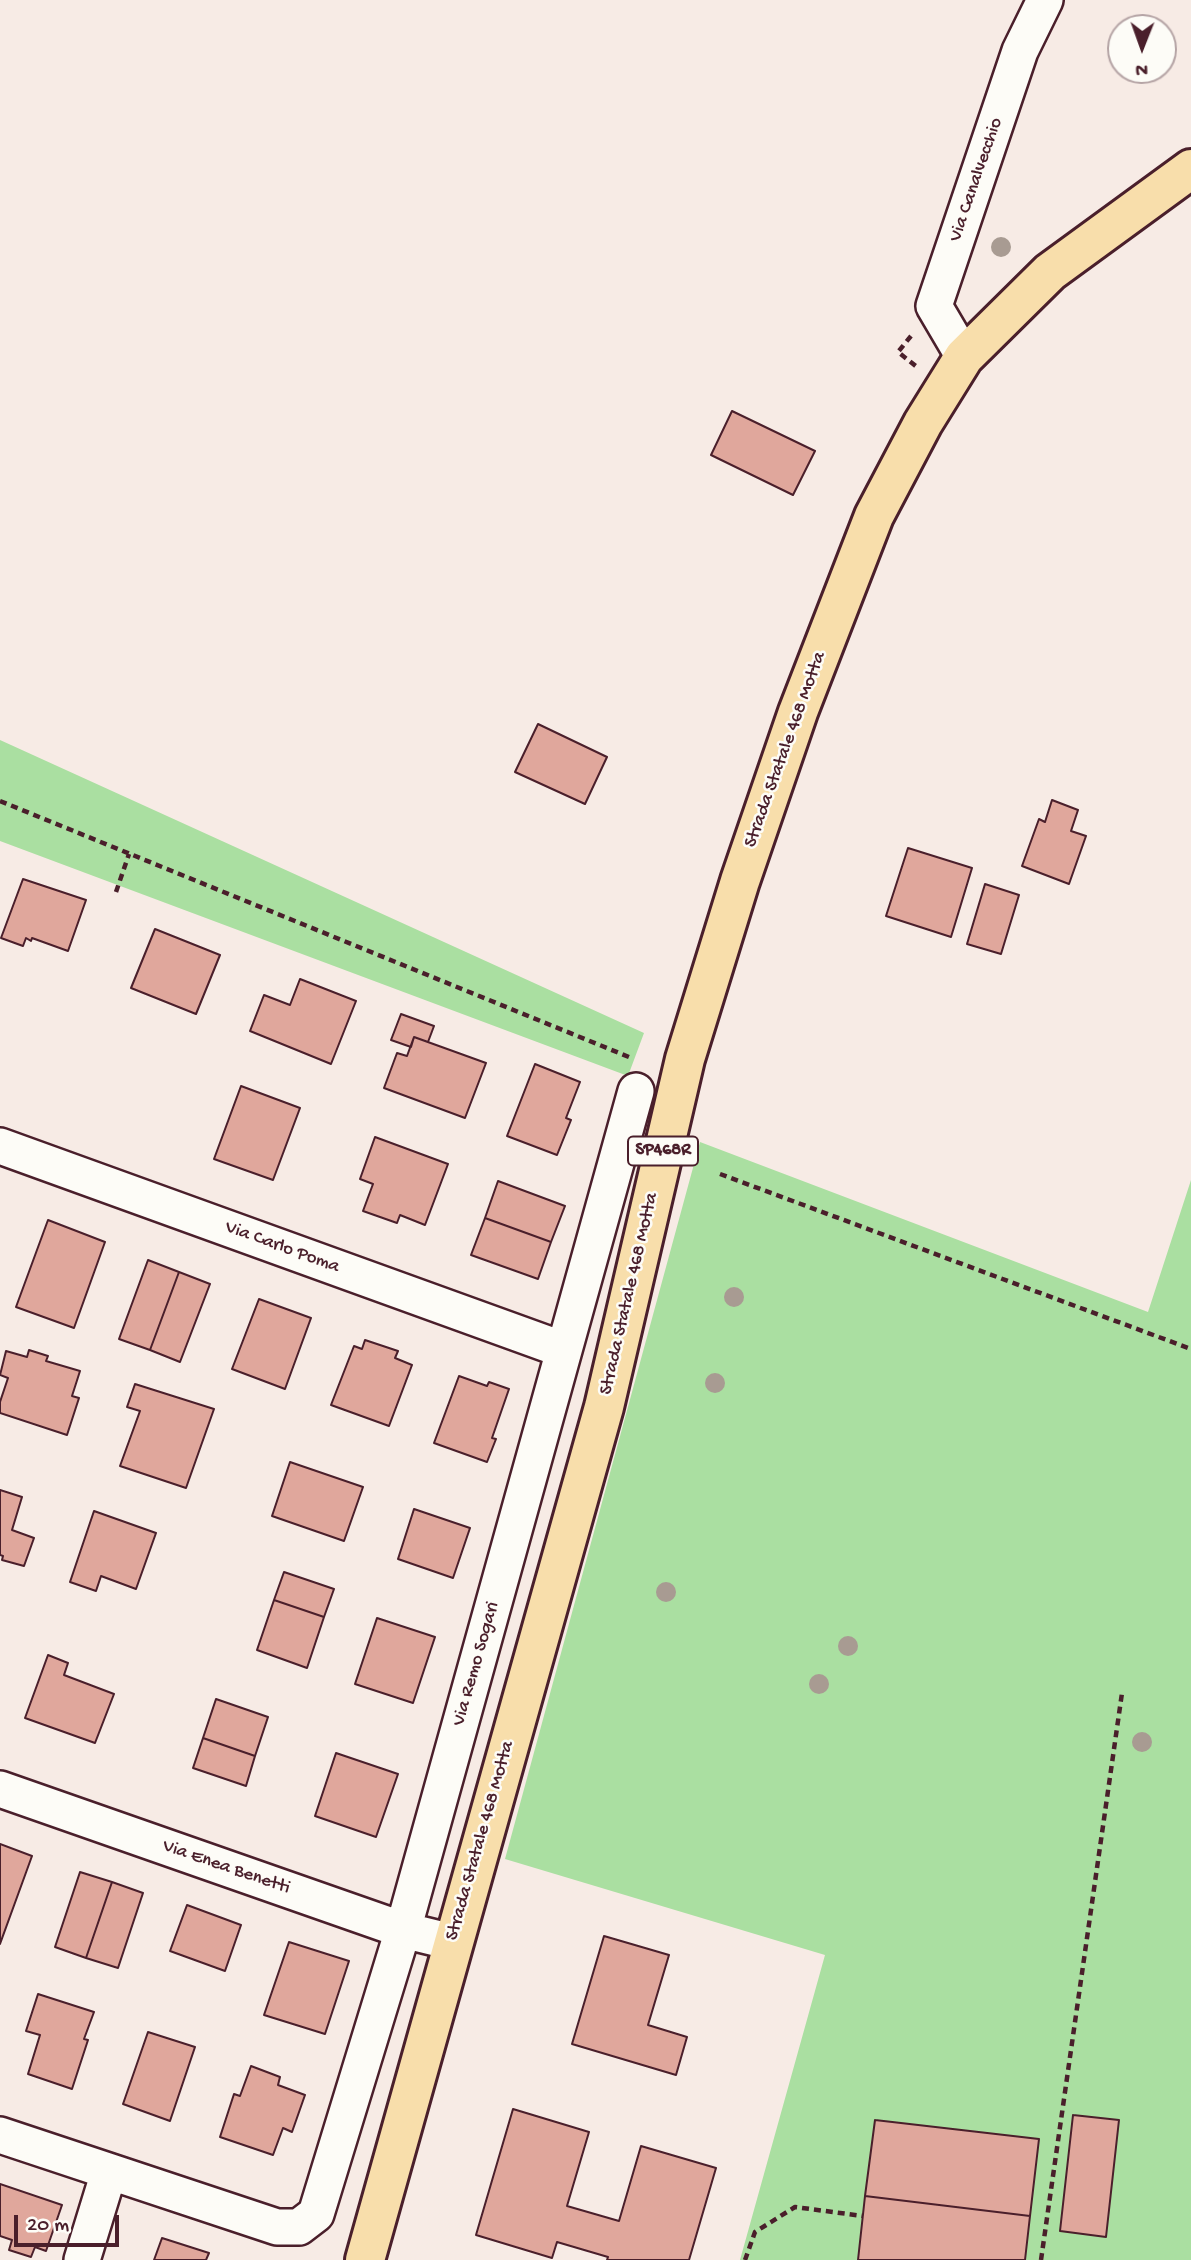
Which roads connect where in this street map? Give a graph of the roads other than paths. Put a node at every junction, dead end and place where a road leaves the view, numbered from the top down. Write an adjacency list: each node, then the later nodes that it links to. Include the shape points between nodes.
1 (1045, 0): 3 (street, Via Canalvecchio, via 1020,51 934,306)
2 (1191, 169): 3 (main road, Strada Statale 468 Motta / SP468R, via 1051,272)
3 (964, 357): 9 (main road, Strada Statale 468 Motta / SP468R, via 874,516 798,712 740,881 685,1059 604,1407)
4 (635, 1075): 6 (street, Via Remo Sogari)
5 (0, 1146): 6 (street, Via Carlo Poma)
6 (564, 1350): 8 (street, Via Remo Sogari)
7 (0, 1789): 8 (street, Via Enea Benetti)
8 (403, 1930): 9 (street, Via Enea Benetti); 11 (street, Via Remo Sogari, via 316,2214 299,2227 277,2227)
9 (452, 1942): 13 (main road, Strada Statale 468 Motta / SP468R)
10 (0, 2135): 11 (street)
11 (108, 2172): 12 (street)
12 (82, 2260)
13 (365, 2260)

